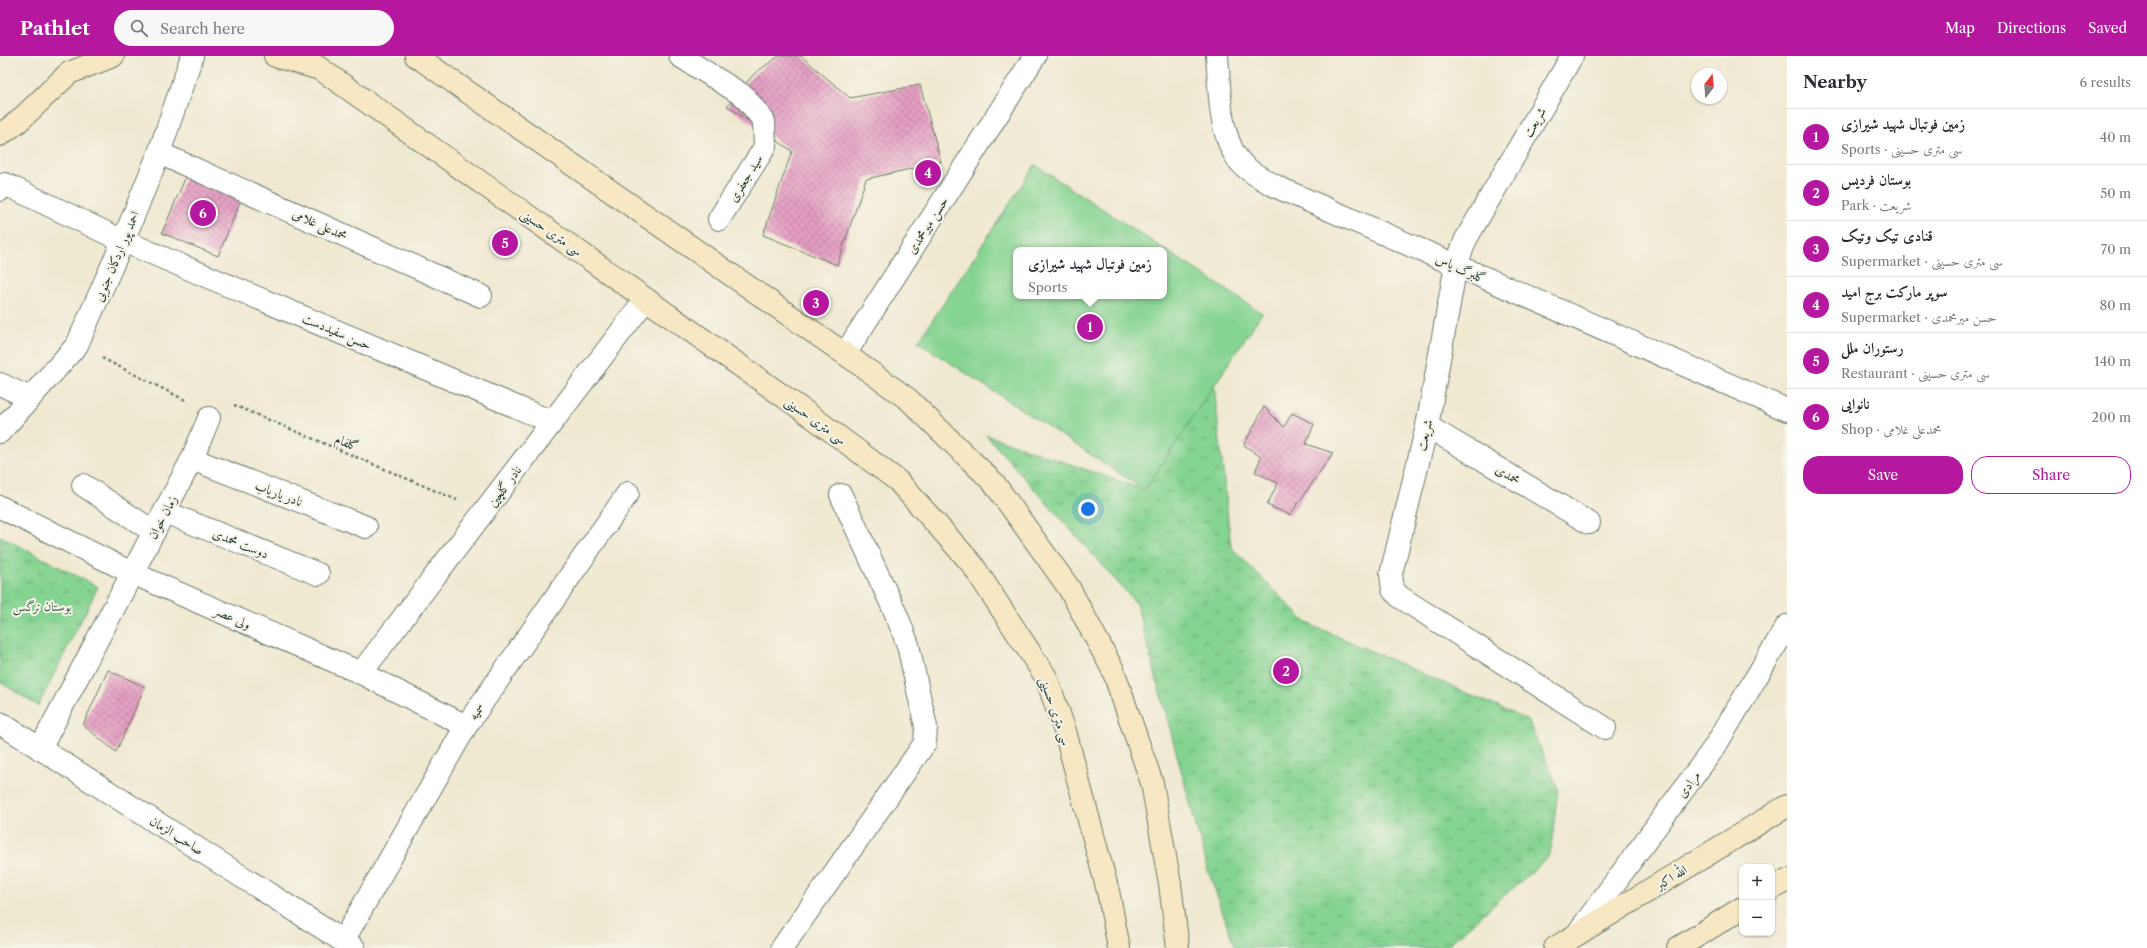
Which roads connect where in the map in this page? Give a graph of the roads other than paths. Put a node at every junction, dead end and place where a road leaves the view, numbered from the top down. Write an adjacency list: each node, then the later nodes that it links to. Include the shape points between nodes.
1 (112, 56): 11 (main road, via 69,73)
2 (192, 56): 12 (street, احمد پور اردکان جنوبی)
3 (275, 56): 10 (main road)
4 (302, 56): 10 (main road, سی متری حسینی)
5 (416, 56): 19 (main road)
6 (680, 56): 14 (street, سید جعفری, via 744,96 764,121 765,147)
7 (1034, 56): 19 (street, حسن میرمحمدی)
8 (1217, 56): 16 (street, گلبرگ یاس, via 1223,122 1237,158 1254,174 1277,187)
9 (1572, 56): 16 (street, شریعت, via 1466,239)
10 (321, 69): 18 (main road, سی متری حسینی)
11 (0, 136)
12 (159, 152): 15 (street, احمد پور اردکان جنوبی); 17 (street, محمدعلی غلامی)
13 (3, 187): 15 (street, حسن سفیددست)
14 (719, 219)
15 (123, 241): 21 (street, احمد پور اردکان جنوبی, via 77,345); 24 (street, حسن سفیددست)
16 (1456, 265): 22 (street, گلبرگ یاس); 25 (street, شریعت)
17 (481, 296)
18 (646, 299): 24 (street, نادر گلچین); 51 (main road, سی متری حسینی, via 898,480 972,564 1046,677 1064,731 1106,883)
19 (845, 354): 52 (main road, via 908,400 994,484 1069,588 1113,670 1152,783 1170,884)
20 (0, 384): 21 (street)
21 (30, 398): 26 (street, احمد پور اردکان جنوبی)
22 (1787, 410)
23 (209, 418): 27 (street, زمان خوان)
24 (552, 422): 39 (street, نادر گلچین)
25 (1427, 426): 33 (street, محمدی); 42 (street, شریعت, via 1391,574 1393,590 1400,598)
26 (0, 432)
27 (192, 459): 32 (street, زمان خوان); 34 (street, نادر یاریاب)
28 (83, 485): 35 (street)
29 (628, 493): 41 (street, سمیه)
30 (841, 495): 50 (street, via 908,645 926,727 925,743)
31 (0, 506): 36 (street, ولی عصر)
32 (165, 512): 35 (street, زمان خوان); 37 (street, دوست محمدی)
33 (1589, 523)
34 (366, 527)
35 (154, 532): 36 (street, زمان خوان)
36 (132, 573): 39 (street, ولی عصر); 43 (street, زمان خوان)
37 (318, 574)
38 (1787, 626): 48 (street, مرادی, via 1714,748)
39 (361, 673): 41 (street, ولی عصر)
40 (0, 724): 43 (street, صاحب الزمان)
41 (466, 726): 49 (street, سمیه)
42 (1605, 728)
43 (40, 748): 49 (street, صاحب الزمان)
44 (1787, 806): 48 (main road, الله اکبر)
45 (1787, 880): 46 (main road)
46 (1775, 887)
47 (1739, 910): 54 (main road)
48 (1577, 935): 53 (main road, الله اکبر)
49 (348, 944)
50 (782, 948)
51 (1119, 948)
52 (1178, 948)
53 (1555, 948)
54 (1678, 948)

